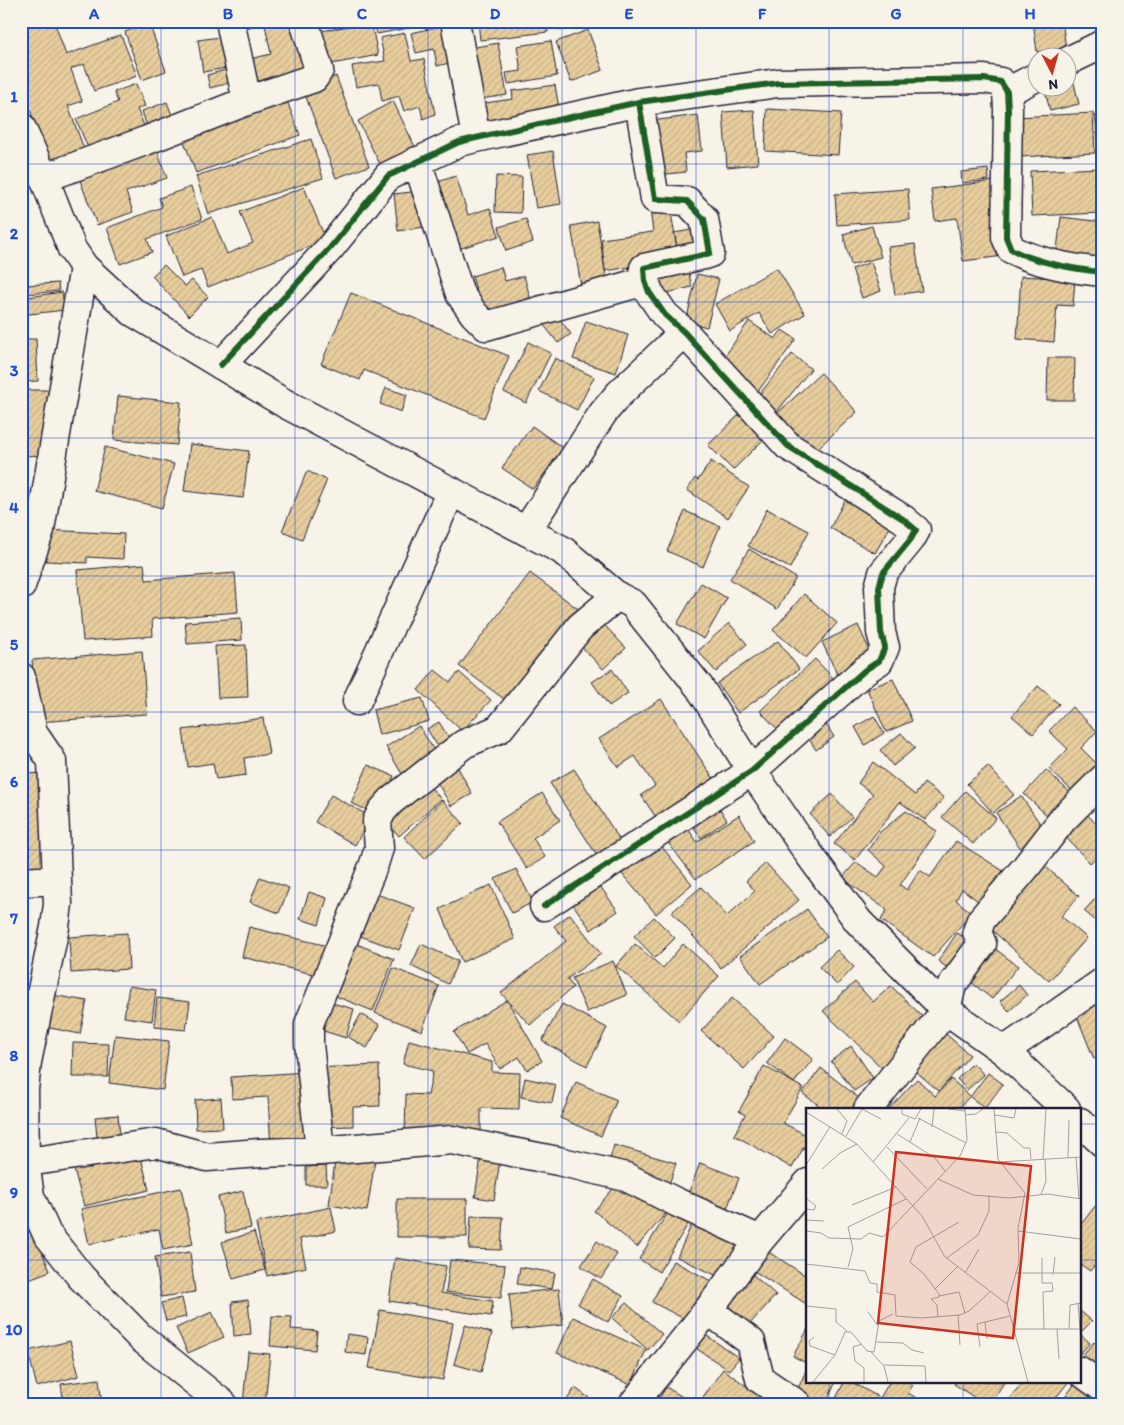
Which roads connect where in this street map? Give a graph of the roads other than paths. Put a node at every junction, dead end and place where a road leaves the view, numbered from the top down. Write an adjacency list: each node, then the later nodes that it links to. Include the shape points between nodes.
1 (230, 21): 8 (street)
2 (304, 21): 8 (street, via 319,70 314,78)
3 (455, 21): 11 (street)
4 (1103, 44): 5 (street)
5 (1076, 57)
6 (1026, 82): 7 (street)
7 (1007, 92): 9 (street, via 1001,82 984,79 818,81 778,83); 15 (street, via 1006,237 1011,249 1021,255)
8 (247, 100): 13 (street)
9 (639, 102): 11 (street); 16 (street, via 654,199 687,201 704,219 710,247 710,253 704,255 644,268)
10 (21, 127): 13 (street)
11 (476, 138): 12 (street)
12 (417, 161): 16 (street, via 460,294 486,326); 18 (street, via 388,176 330,248)
13 (44, 178): 14 (street, via 72,249)
14 (84, 267): 18 (street, via 133,312); 20 (street)
15 (1103, 272)
16 (645, 281): 17 (street, via 665,315)
17 (684, 332): 21 (street, via 603,413); 26 (street, via 788,446 916,530 883,573 879,587 884,648 880,661 865,670)
18 (220, 365): 19 (street, via 284,403)
19 (451, 491): 21 (street); 25 (street)
20 (31, 530): 22 (street)
21 (526, 530): 23 (street, via 562,550)
22 (21, 586)
23 (617, 596): 26 (street, via 633,604 700,688); 36 (street, via 580,627 499,729 464,744 382,811 377,821 379,848 374,864 309,1024)
24 (21, 677): 28 (street, via 33,734 52,761)
25 (357, 701)
26 (752, 771): 30 (street); 32 (street, via 858,921)
27 (1103, 779): 32 (street, via 1063,819 981,920 978,932 982,944 952,985)
28 (57, 880): 29 (street); 37 (street, via 55,927 27,1062)
29 (21, 882)
30 (544, 906)
31 (1103, 982): 33 (street)
32 (946, 1010): 33 (street); 34 (street)
33 (1004, 1051): 35 (street)
34 (869, 1108)
35 (1065, 1108)
36 (320, 1151): 37 (street, via 207,1157 156,1143); 39 (street, via 452,1140 548,1159 626,1177)
37 (23, 1163): 43 (street, via 30,1196 47,1234 81,1277 140,1337)
38 (806, 1185): 39 (street)
39 (760, 1240): 40 (street)
40 (708, 1310): 44 (street); 45 (street, via 751,1342 760,1379)
41 (1082, 1373): 42 (street)
42 (1103, 1388)
43 (223, 1404)
44 (633, 1404)
45 (797, 1404)

